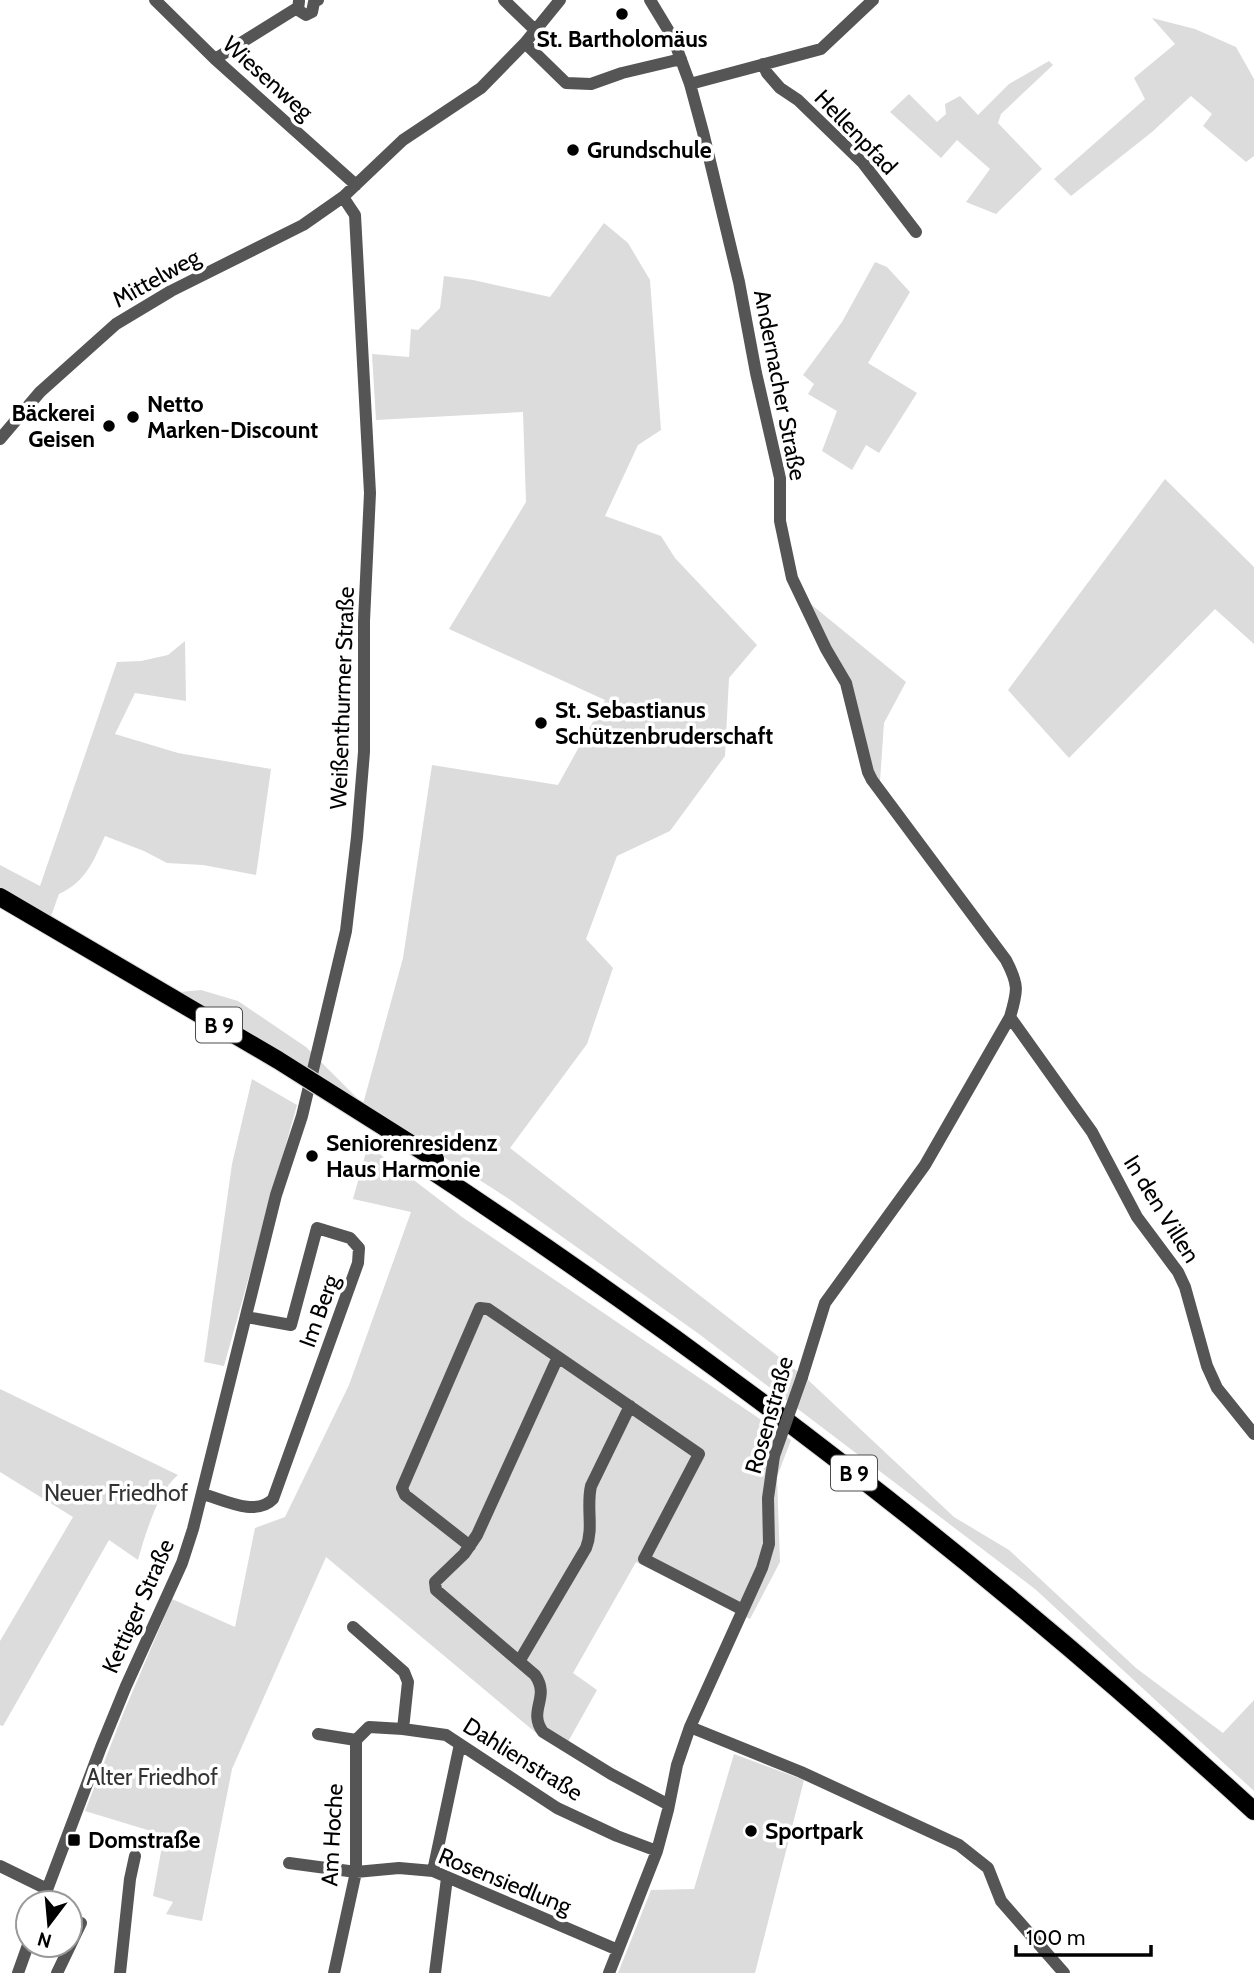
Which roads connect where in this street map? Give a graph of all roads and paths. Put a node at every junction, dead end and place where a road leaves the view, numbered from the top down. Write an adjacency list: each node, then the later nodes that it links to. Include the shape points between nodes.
1 (155, 0): 10 (street, Wiesenweg)
2 (504, 0): 8 (street)
3 (560, 0): 8 (street)
4 (650, 0): 11 (street, Andernacher Straße)
5 (873, 0): 12 (street, via 821,48)
6 (315, 1): 7 (street, via 309,14 302,14)
7 (298, 4): 10 (street)
8 (535, 30): 9 (street)
9 (525, 43): 11 (street, via 566,83 591,84); 14 (street, via 481,88 403,140)
10 (215, 59): 14 (street, Wiesenweg)
11 (681, 59): 13 (street, Andernacher Straße)
12 (763, 64): 13 (street); 16 (street, Hellenpfad, via 780,88 863,163)
13 (690, 84): 20 (street, Andernacher Straße, via 739,282 780,478 780,521 792,578 846,683 872,780)
14 (356, 186): 15 (street, Mittelweg)
15 (343, 197): 17 (street, Mittelweg, via 303,225 116,324 40,392); 23 (street, Weißenthurmer Straße, via 355,215 370,493 358,837 346,931 302,1116)
16 (916, 232)
17 (0, 439)
18 (0, 897): 22 (highway, B 9, bridge, via 278,1060)
19 (0, 910): 22 (highway, B 9)
20 (1017, 981): 21 (street, Rosenstraße)
21 (1010, 1017): 27 (street, In den Villen, via 1092,1132 1137,1217 1178,1272 1217,1388); 30 (street, Rosenstraße, bridge, via 925,1165 825,1303 774,1456 768,1498 769,1544)
22 (432, 1163): 38 (highway, B 9, via 659,1313 858,1461 1025,1595); 40 (highway, B 9, via 852,1472 1018,1605)
23 (276, 1195): 24 (street, Kettiger Straße)
24 (246, 1317): 28 (street, Kettiger Straße); 28 (street, Im Berg, via 291,1325 317,1228 350,1238 359,1248 358,1263 273,1499 257,1509)
25 (558, 1357): 26 (street); 29 (street); 29 (street, via 481,1308 402,1488)
26 (630, 1406): 30 (street, via 699,1454 644,1559); 32 (street, via 591,1486 586,1548)
27 (1254, 1434)
28 (202, 1494): 48 (street, Kettiger Straße, via 182,1563 126,1685)
29 (470, 1546): 32 (street, via 435,1582 436,1590)
30 (743, 1610): 33 (street, Rosenstraße)
31 (353, 1627): 34 (street, via 404,1672 408,1682)
32 (520, 1661): 39 (street, via 541,1685 536,1716 543,1732)
33 (690, 1727): 39 (street, Rosenstraße); 54 (street, via 802,1772 960,1845 988,1868 1001,1901)
34 (403, 1729): 36 (street, via 369,1727); 37 (street, Dahlienstraße, via 446,1735)
35 (318, 1734): 36 (street)
36 (356, 1740): 46 (street, Am Hoche)
37 (460, 1745): 41 (street, Dahlienstraße, via 558,1808); 45 (street)
38 (1254, 1794)
39 (669, 1805): 41 (street, Rosenstraße)
40 (1254, 1811)
41 (657, 1851): 49 (street, Rosenstraße)
42 (135, 1856): 50 (street)
43 (289, 1863): 46 (street, Rosensiedlung)
44 (0, 1866): 48 (street)
45 (433, 1871): 46 (street, Rosensiedlung); 47 (street, Rosensiedlung)
46 (356, 1872): 51 (street, Am Hoche)
47 (447, 1878): 49 (street, Rosensiedlung); 52 (street)
48 (47, 1889)
49 (618, 1950): 53 (street, Rosenstraße)
50 (120, 1973)
51 (334, 1973)
52 (435, 1973)
53 (609, 1973)
54 (1064, 1973)

